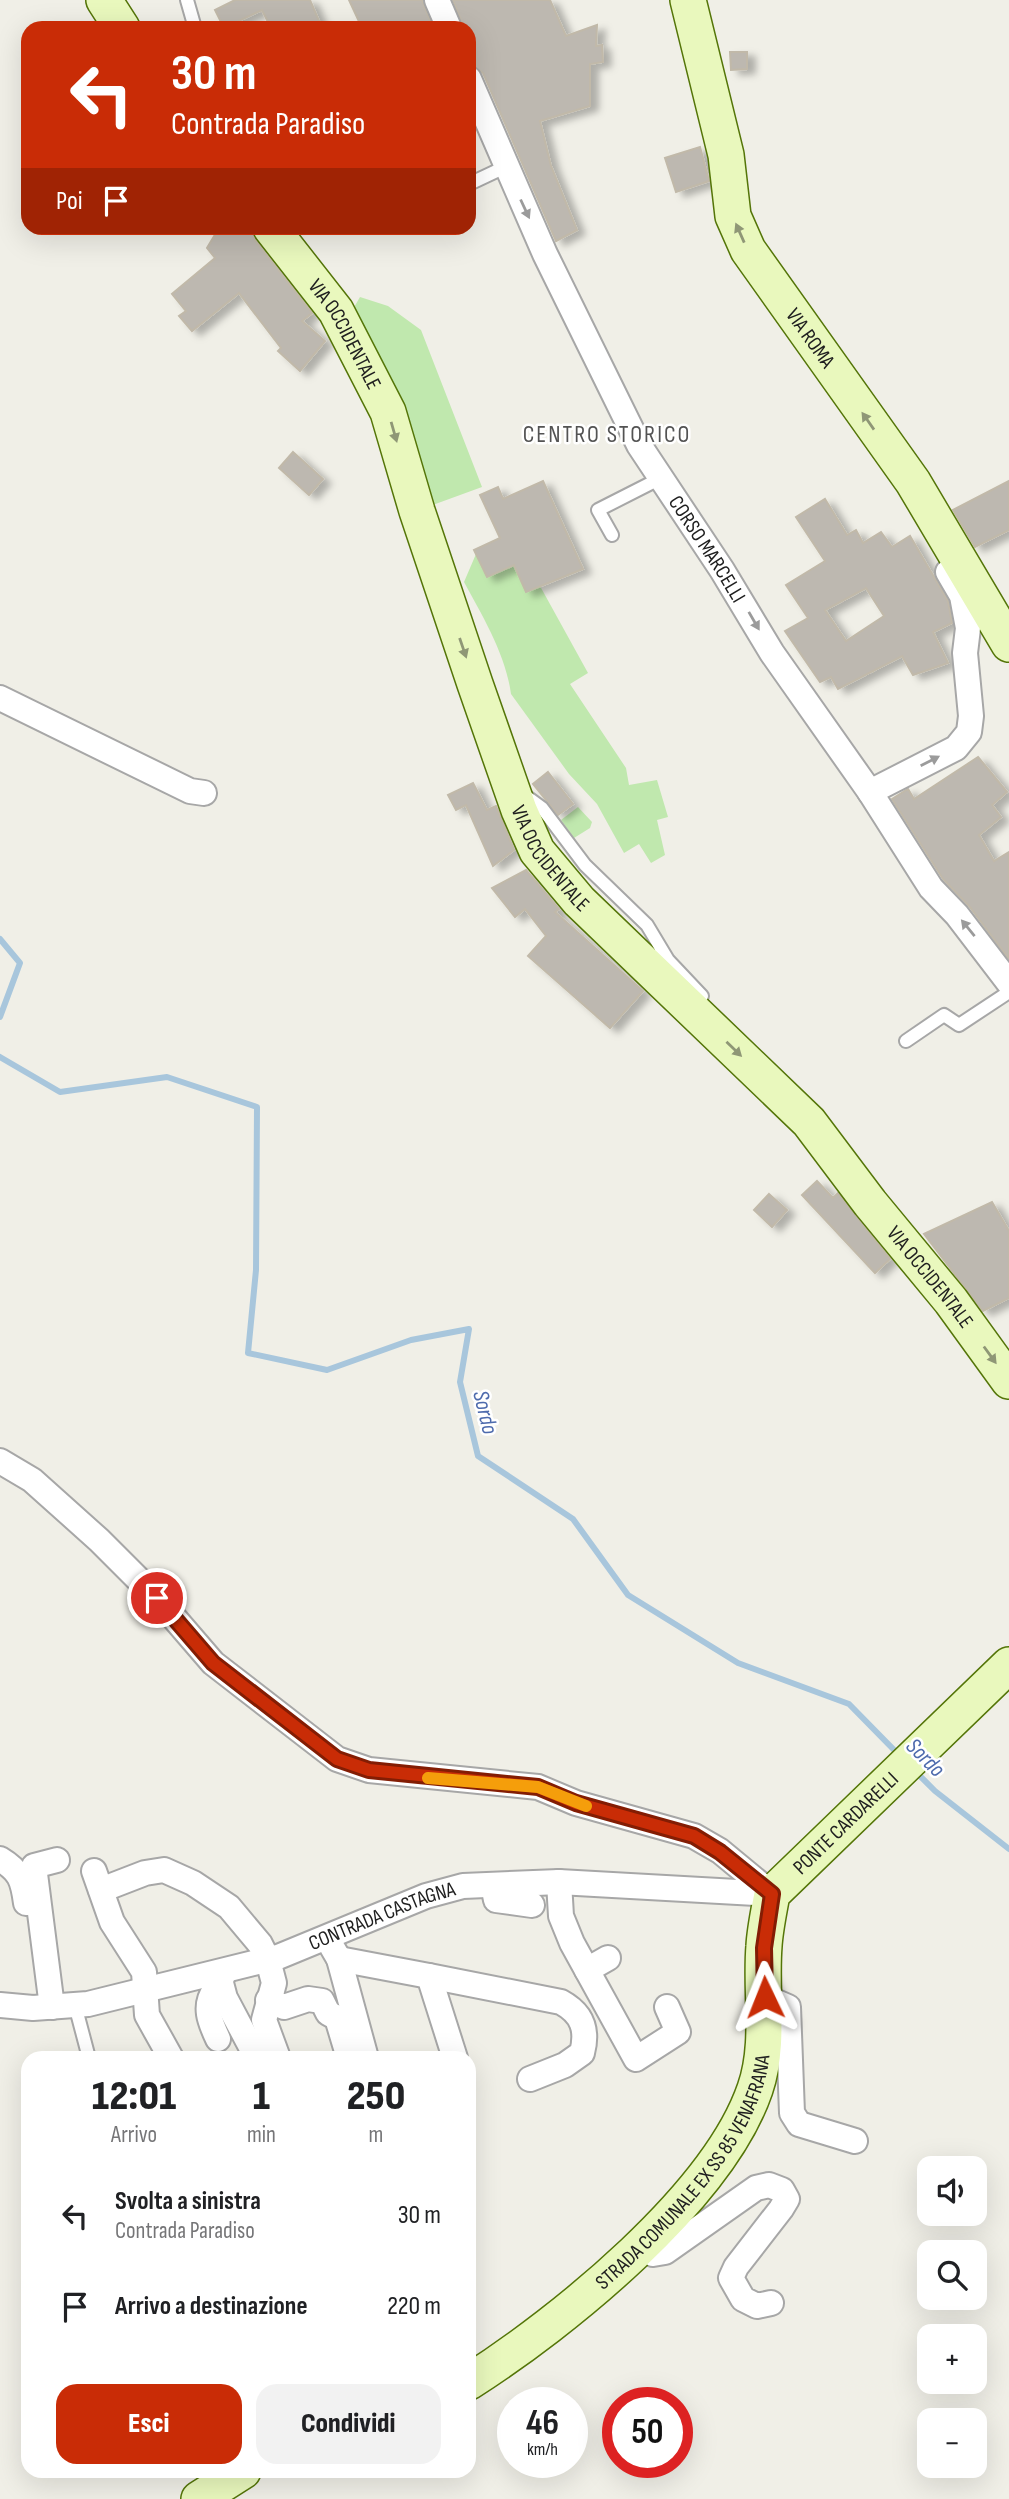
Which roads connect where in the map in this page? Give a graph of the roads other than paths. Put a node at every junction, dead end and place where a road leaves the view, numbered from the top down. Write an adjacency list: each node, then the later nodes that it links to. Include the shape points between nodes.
1 (104, 0): 5 (main road)
2 (187, 0): 6 (lane)
3 (438, 0): 7 (street)
4 (688, 0): 12 (main road, VIA ROMA, one-way to 4, via 771,285 733,216 723,143)
5 (118, 21)
6 (193, 21)
7 (446, 21)
8 (476, 96): 9 (street, CORSO MARCELLI)
9 (505, 167): 10 (lane); 13 (street, CORSO MARCELLI, one-way to 13, via 614,398)
10 (476, 181)
11 (276, 235): 17 (main road, VIA OCCIDENTALE, one-way to 17, via 336,311 388,411)
12 (893, 456): 15 (main road, VIA ROMA); 18 (street, one-way to 12, via 956,748 969,732 971,716 965,653 968,628 962,596 887,470)
13 (661, 478): 14 (lane, via 598,510); 18 (street, CORSO MARCELLI, one-way to 18, via 772,653)
14 (612, 535)
15 (1009, 644)
16 (0, 698): 19 (street, via 190,791)
17 (511, 788): 20 (main road, VIA OCCIDENTALE, via 537,851 579,901); 21 (lane, via 542,808 584,866 647,925)
18 (870, 792): 22 (street, CORSO MARCELLI, one-way to 18, via 931,888)
19 (204, 793)
20 (626, 945): 21 (lane, via 640,945 664,963); 26 (main road, VIA OCCIDENTALE, one-way to 26, via 809,1122)
21 (668, 960): 24 (lane)
22 (1009, 983)
23 (1009, 992): 25 (lane, via 959,1025 944,1015)
24 (711, 1005)
25 (906, 1041)
26 (1009, 1381)
27 (0, 1461): 33 (street, via 32,1480 99,1540 213,1663 337,1759 369,1770 538,1787 576,1803 694,1836)
28 (1009, 1665): 33 (main road, PONTE CARDARELLI)
29 (0, 1859): 45 (street, via 23,1879 34,1980)
30 (57, 1860): 45 (street, via 34,1866)
31 (559, 1882): 32 (street, CONTRADA CASTAGNA); 33 (street, CONTRADA CASTAGNA); 46 (street, via 561,1916 597,1964 636,2059 678,2032)
32 (494, 1893): 34 (street); 35 (street); 36 (street, CONTRADA CASTAGNA, via 463,1886 425,1896)
33 (772, 1894): 42 (main road, STRADA COMUNALE EX SS 85 VENAFRANA, via 764,1948)
34 (456, 1902)
35 (532, 1905)
36 (327, 1937): 37 (street); 38 (street, CONTRADA CASTAGNA)
37 (339, 1959): 39 (street); 53 (street)
38 (268, 1960): 40 (street, CONTRADA CASTAGNA); 41 (street, via 229,1907 193,1883 164,1870 97,1880 112,1922 144,1972); 43 (street, via 274,1983)
39 (429, 1976): 54 (street); 55 (street, via 561,2002 575,2009 584,2024 582,2053)
40 (222, 1977): 41 (street, CONTRADA CASTAGNA); 47 (street, via 208,2011); 50 (street, via 225,1998)
41 (146, 1990): 45 (street, CONTRADA CASTAGNA); 49 (street, via 147,2015)
42 (765, 1997): 56 (street, via 788,2007 792,2113 799,2124); 57 (main road, STRADA COMUNALE EX SS 85 VENAFRANA, via 755,2088 729,2145)
43 (268, 2000): 51 (street, via 264,2020); 52 (street, via 284,2007 308,1998 322,2001 337,2018)
44 (0, 2005): 45 (street, CONTRADA CASTAGNA)
45 (53, 2006): 48 (lane)
46 (667, 2007)
47 (218, 2039)
48 (84, 2051)
49 (167, 2051)
50 (253, 2051)
51 (275, 2051)
52 (347, 2051)
53 (364, 2051)
54 (453, 2051)
55 (530, 2079)
56 (855, 2141)
57 (642, 2243): 58 (street, via 653,2255 665,2252 756,2188 769,2185 782,2190 786,2199 781,2209 731,2278 743,2299 757,2306); 59 (main road, STRADA COMUNALE EX SS 85 VENAFRANA, via 537,2337)
58 (771, 2303)
59 (476, 2377)
60 (232, 2478): 61 (main road)
61 (199, 2499)

